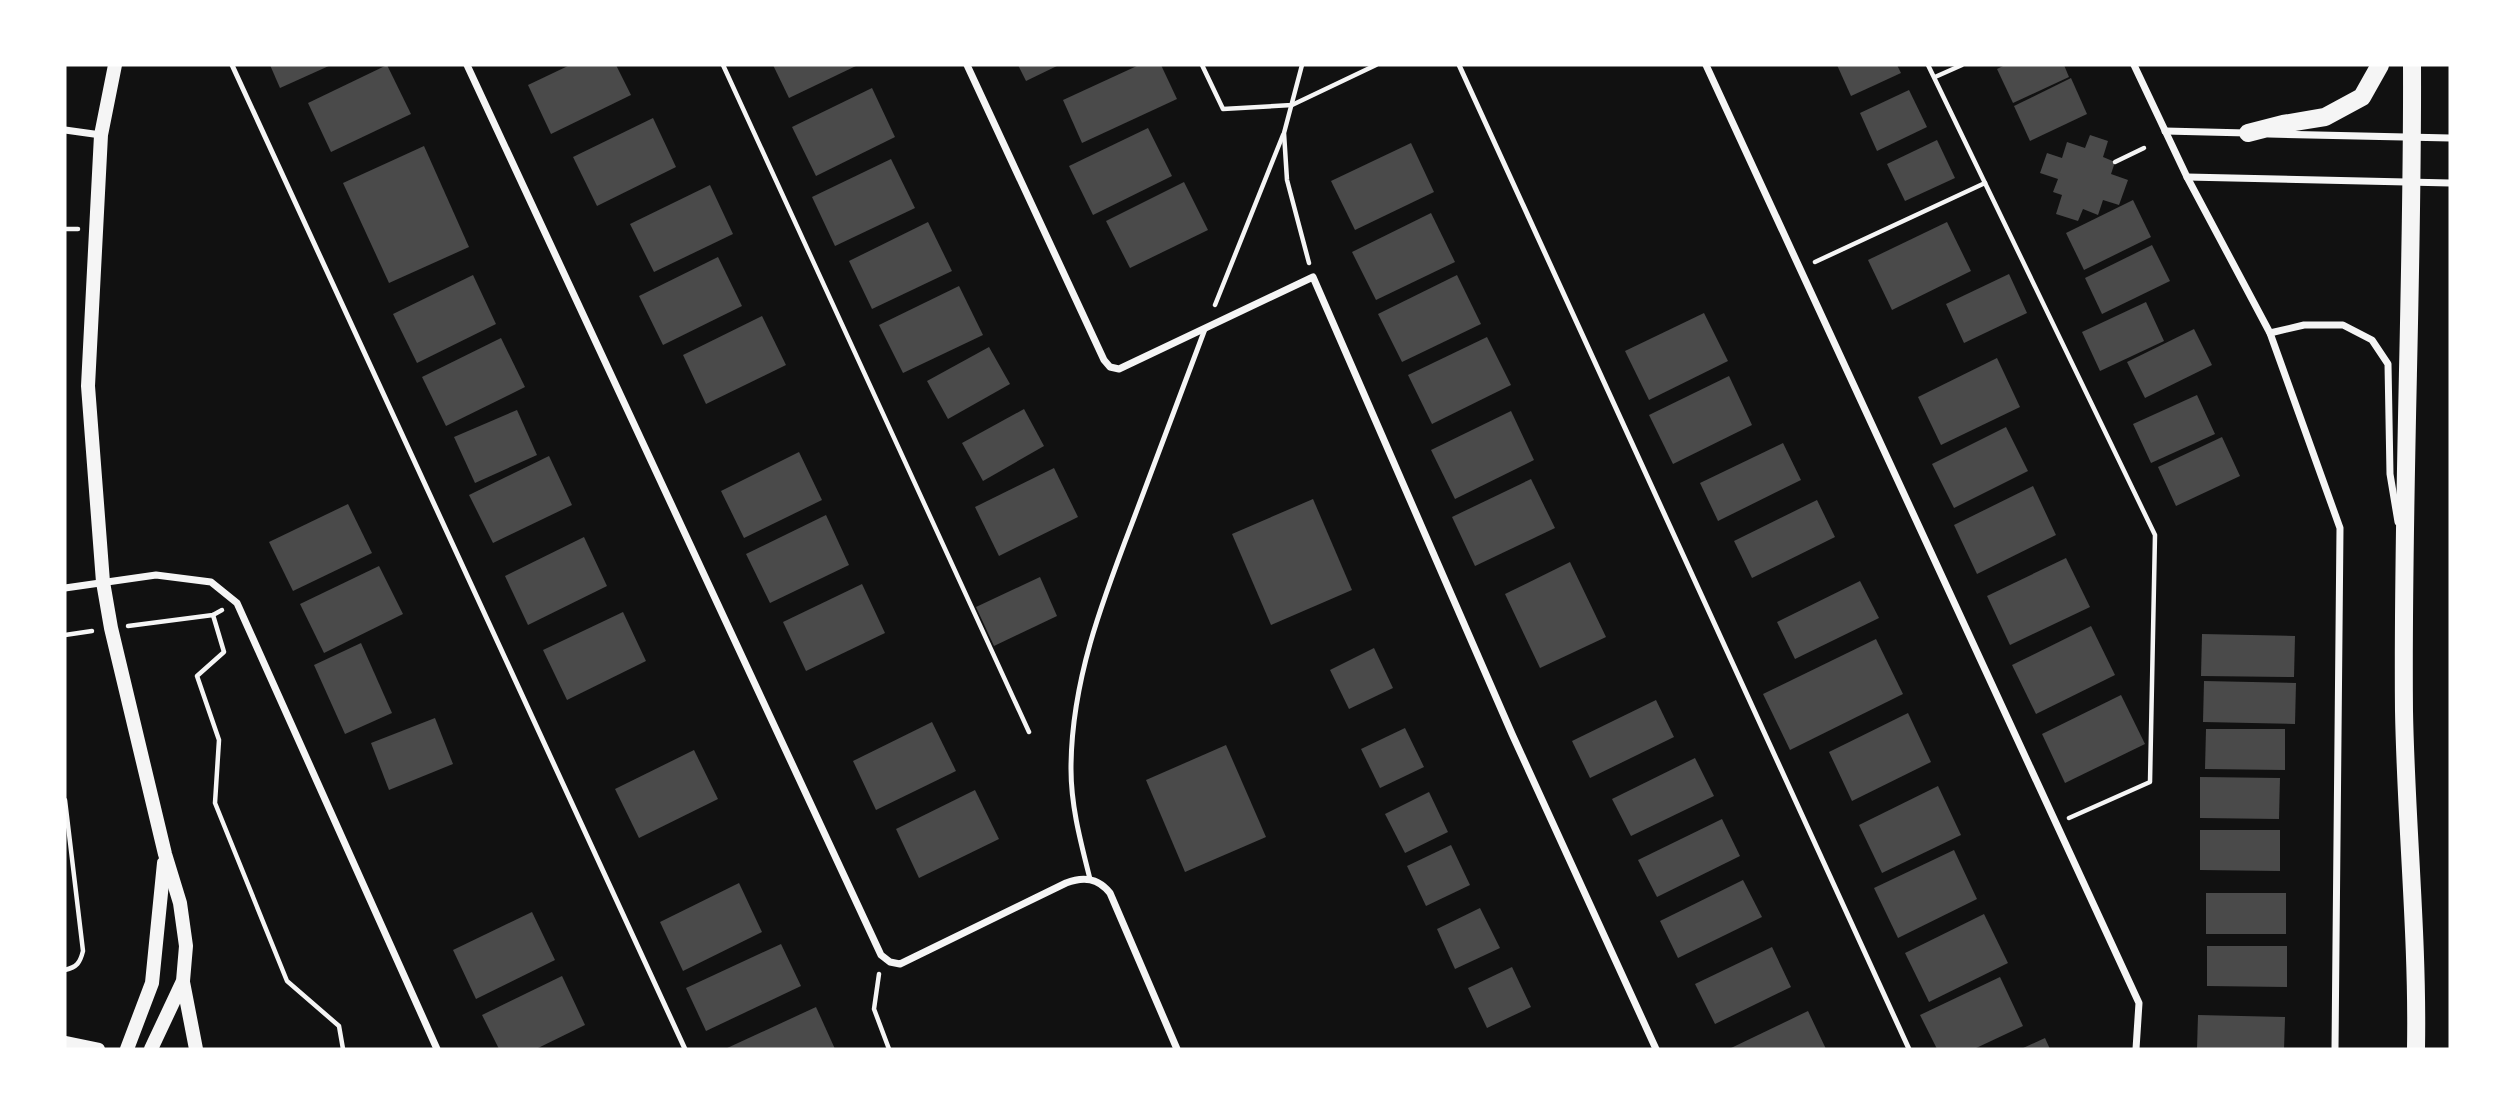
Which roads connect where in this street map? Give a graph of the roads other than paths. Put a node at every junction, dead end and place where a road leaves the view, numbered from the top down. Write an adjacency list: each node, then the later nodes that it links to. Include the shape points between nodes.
1 (115, 65): 13 (main road)
2 (232, 65): 33 (lane)
3 (467, 65): 25 (street, via 881,955 900,964 1066,883)
4 (967, 65): 19 (street, via 1110,367 1119,369)
5 (1459, 65): 36 (lane)
6 (1706, 65): 37 (street, via 2138,1003)
7 (2134, 65): 11 (street)
8 (2379, 65): 12 (main road, via 2362,97 2325,117)
9 (2412, 65): 14 (main road)
10 (65, 130): 13 (street)
11 (2165, 131): 12 (street); 16 (street)
12 (2248, 134): 14 (street)
13 (100, 135): 22 (main road, via 89,386)
14 (2412, 137): 15 (street); 17 (main road)
15 (2450, 138)
16 (2187, 177): 17 (street); 20 (street)
17 (2412, 182): 18 (street); 21 (main road)
18 (2450, 183)
19 (1205, 329): 25 (lane, via 1102,603 1085,665 1071,771 1074,811); 35 (street, via 1313,277 1512,734)
20 (2270, 333): 21 (street, via 2304,325 2343,325 2372,340 2388,364 2390,474); 38 (street, via 2340,528)
21 (2404, 558): 39 (main road, via 2404,713)
22 (103, 582): 23 (street); 24 (main road); 32 (street, via 156,575 211,582 237,603)
23 (65, 588)
24 (165, 854): 26 (main road, via 180,903 186,946); 29 (main road, via 152,983)
25 (1090, 879): 34 (street, via 1110,893)
26 (183, 981): 30 (main road); 31 (main road)
27 (65, 1042): 28 (street)
28 (99, 1049)
29 (127, 1049)
30 (151, 1049)
31 (196, 1049)
32 (437, 1049)
33 (685, 1049)
34 (1177, 1049)
35 (1656, 1049)
36 (1909, 1049)
37 (2136, 1049)
38 (2334, 1049)
39 (2416, 1049)

